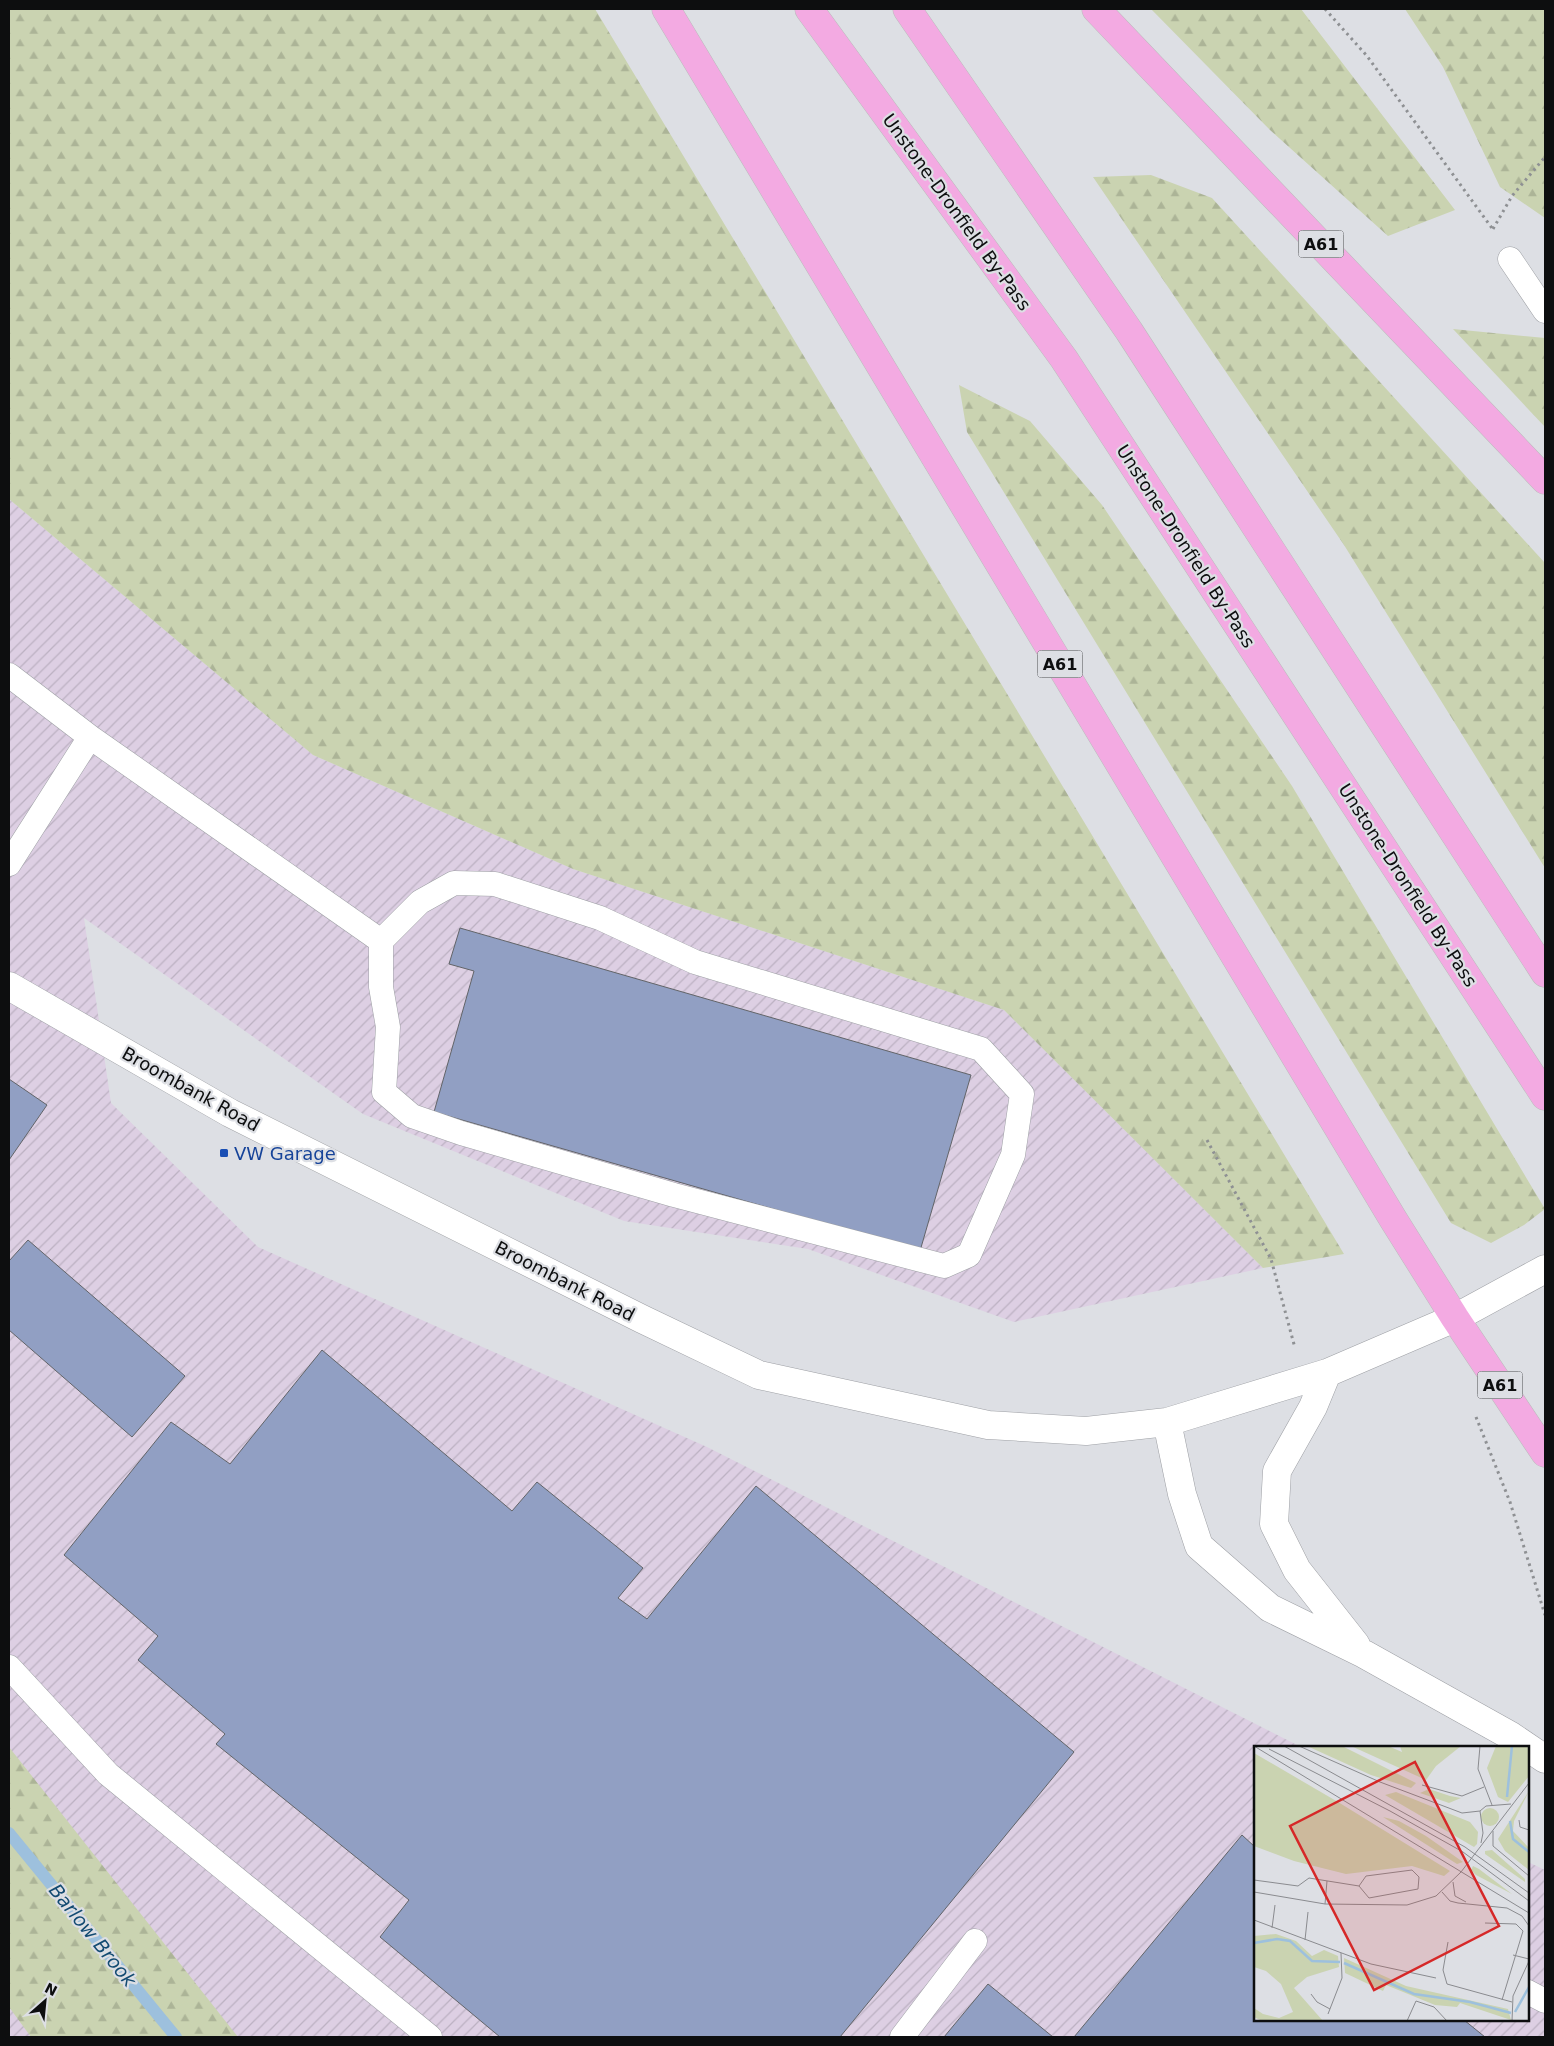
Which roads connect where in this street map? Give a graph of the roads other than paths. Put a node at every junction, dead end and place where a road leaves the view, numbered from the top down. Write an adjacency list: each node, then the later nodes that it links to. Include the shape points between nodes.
1 (666, 9): 16 (highway, A61)
2 (809, 9): 14 (highway, Unstone-Dronfield By-Pass, via 1064,359)
3 (907, 9): 12 (highway, via 1128,331)
4 (1096, 9): 7 (highway, A61)
5 (1510, 259): 6 (lane)
6 (1545, 310)
7 (1545, 480)
8 (9, 675): 9 (lane)
9 (90, 736): 10 (lane); 11 (lane)
10 (9, 864)
11 (381, 941): 11 (lane, via 420,902 454,883 495,884 600,918 695,962 981,1049 1022,1094 1013,1156 969,1255 944,1266 684,1198 461,1133 412,1116 384,1092 388,1027 381,987)
12 (1545, 973)
13 (9, 986): 18 (street, Broombank Road, via 230,1113 759,1375 988,1425 1086,1431)
14 (1545, 1096)
15 (1545, 1269): 16 (street, Broombank Road)
16 (1455, 1318): 17 (street, Broombank Road); 19 (highway, A61)
17 (1315, 1376): 18 (street, Broombank Road); 20 (street, via 1313,1407 1277,1471 1274,1524 1297,1570 1324,1608)
18 (1167, 1422): 20 (street, via 1182,1494 1199,1546 1270,1608)
19 (1545, 1452)
20 (1364, 1654): 22 (street)
21 (9, 1667): 28 (lane, via 108,1774)
22 (1526, 1746)
23 (1529, 1748): 24 (street)
24 (1545, 1759)
25 (974, 1941): 29 (lane)
26 (1529, 1993): 27 (lane)
27 (1545, 2001)
28 (430, 2037)
29 (902, 2037)

